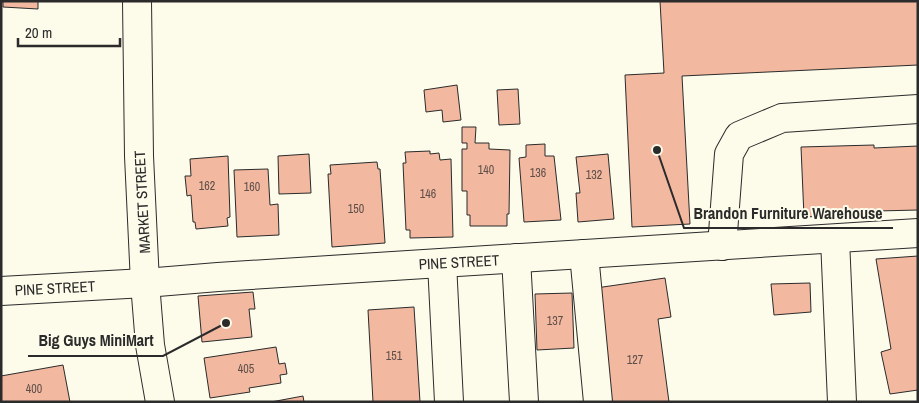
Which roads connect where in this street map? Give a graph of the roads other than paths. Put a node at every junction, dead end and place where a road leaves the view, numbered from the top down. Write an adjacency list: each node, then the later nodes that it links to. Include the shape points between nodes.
1 (137, 1): 9 (street, MARKET STREET)
2 (918, 109): 5 (street, via 782,118 739,136 729,154)
3 (918, 234): 4 (street, PINE STREET)
4 (835, 239): 5 (street, PINE STREET); 15 (street)
5 (722, 246): 6 (street, PINE STREET)
6 (584, 254): 7 (street, PINE STREET); 14 (street)
7 (516, 258): 8 (street, PINE STREET); 13 (street)
8 (442, 263): 9 (street, PINE STREET); 12 (street)
9 (145, 284): 10 (street, PINE STREET); 11 (street, MARKET STREET, via 150,345)
10 (1, 291)
11 (160, 402)
12 (449, 402)
13 (524, 402)
14 (598, 402)
15 (842, 402)

